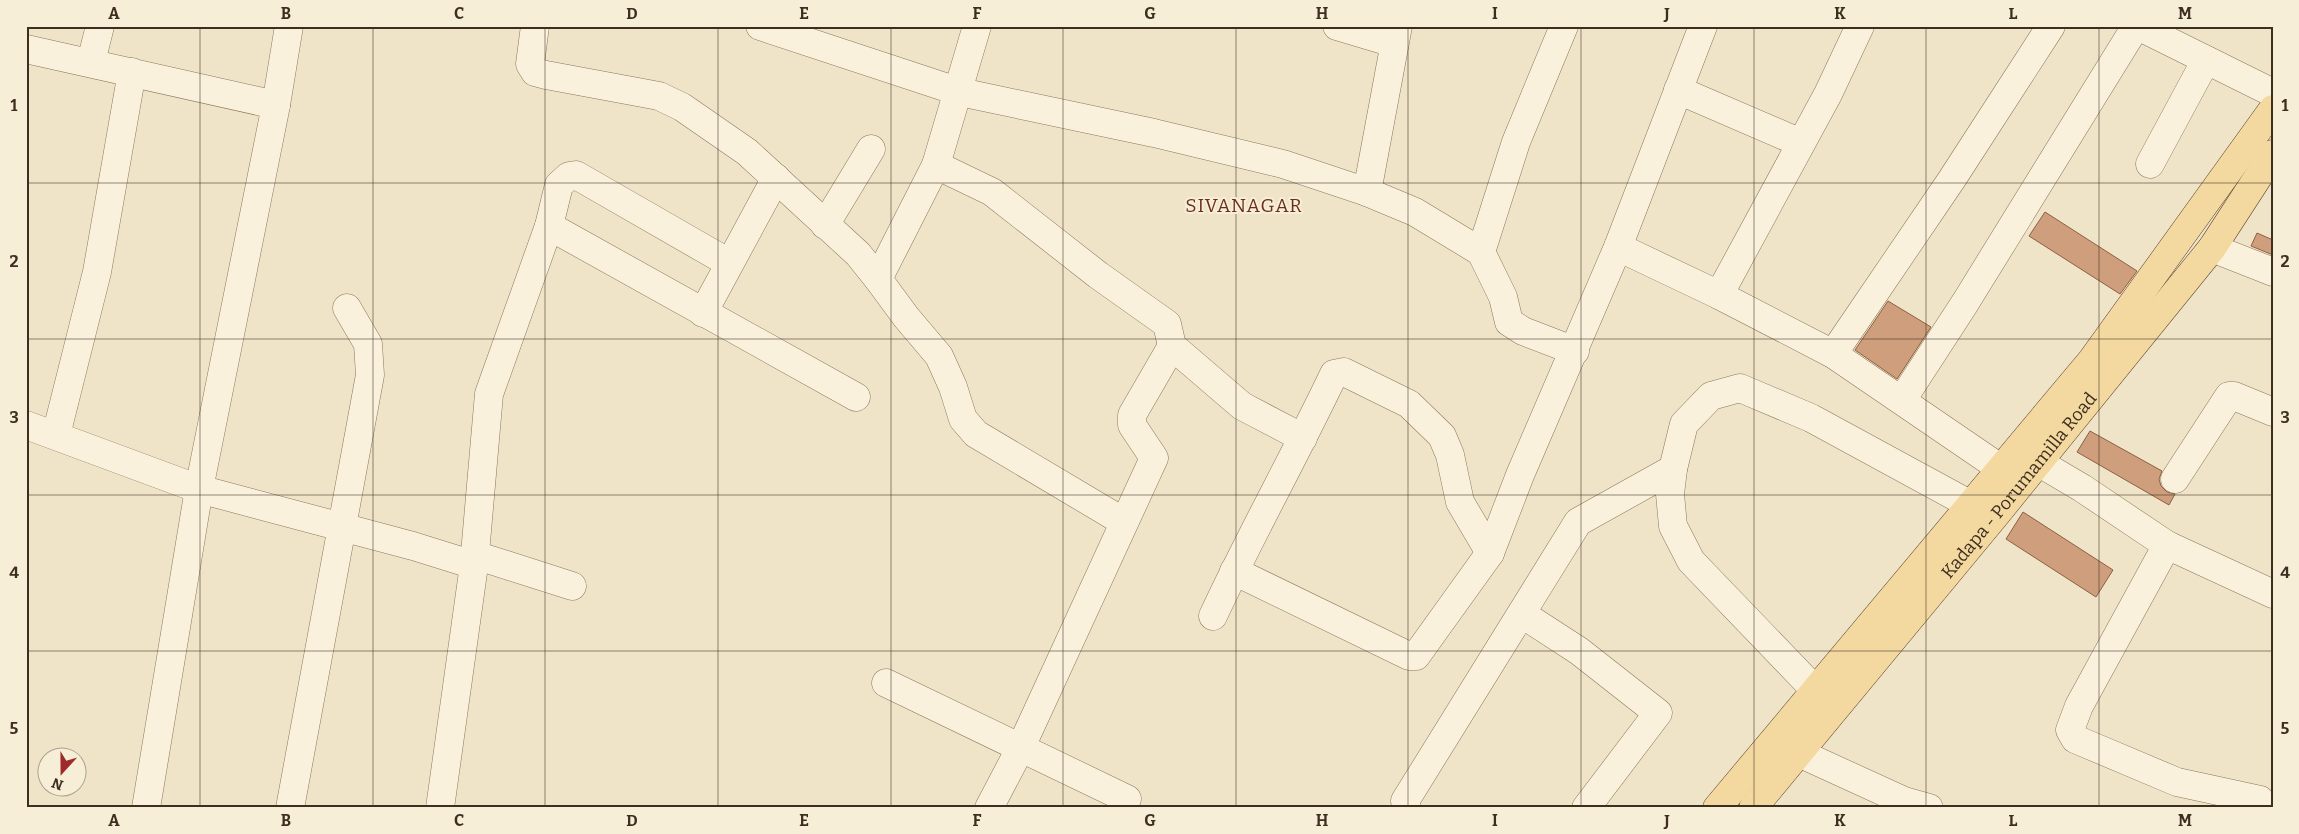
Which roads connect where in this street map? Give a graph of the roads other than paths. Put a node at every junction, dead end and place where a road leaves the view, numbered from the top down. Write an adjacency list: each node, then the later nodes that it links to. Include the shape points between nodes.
1 (100, 26): 15 (street)
2 (289, 26): 20 (street)
3 (534, 26): 27 (street, via 530,64 536,72 659,96 682,107 747,152)
4 (760, 26): 18 (street)
5 (977, 26): 18 (street)
6 (1337, 26): 12 (street)
7 (1564, 26): 33 (street, via 1516,142)
8 (1703, 26): 17 (street)
9 (1860, 26): 22 (street)
10 (2051, 26): 42 (street, via 1952,179)
11 (2137, 26): 14 (street); 44 (street)
12 (1396, 34): 28 (street)
13 (26, 49): 15 (street)
14 (2206, 60): 19 (street); 25 (street)
15 (91, 62): 16 (street)
16 (132, 72): 20 (street); 47 (street, via 97,272)
17 (1678, 90): 22 (street); 31 (street)
18 (960, 92): 26 (street); 28 (street, via 1283,164)
19 (2273, 93)
20 (276, 105): 53 (street)
21 (2273, 109): 51 (main road, via 2092,360)
22 (1801, 143): 37 (street)
23 (872, 149): 29 (street)
24 (2273, 154): 32 (main road, Kadapa - Porumamilla Road)
25 (2150, 164)
26 (936, 165): 36 (street); 40 (street, via 992,192 1167,324)
27 (776, 178): 29 (street); 34 (street)
28 (1367, 192): 33 (street, via 1415,212)
29 (825, 225): 36 (street, via 858,254)
30 (549, 226): 34 (street, via 559,185 569,176 576,175); 39 (street); 59 (street, via 490,394)
31 (1618, 246): 37 (street); 41 (street)
32 (2212, 248): 35 (street); 49 (main road, Kadapa - Porumamilla Road)
33 (1481, 252): 41 (street, via 1503,298 1509,322 1523,331)
34 (729, 263): 39 (street)
35 (2273, 272)
36 (878, 279): 55 (street, via 939,356 953,386 962,419 976,434)
37 (1719, 295): 42 (street)
38 (347, 308): 56 (street, via 368,344 370,375)
39 (703, 312): 43 (street)
40 (1172, 346): 48 (street, via 1242,406); 55 (street, via 1132,416 1132,425 1154,458)
41 (1575, 351): 58 (street, via 1520,475)
42 (1832, 354): 44 (street)
43 (856, 397)
44 (1902, 400): 51 (street)
45 (2273, 412): 52 (street, via 2229,396)
46 (26, 425): 47 (street)
47 (56, 435): 53 (street)
48 (1303, 438): 58 (street, via 1334,374 1344,372 1409,404 1442,436 1450,455 1460,502); 60 (street)
49 (2038, 462): 57 (street); 68 (main road, Kadapa - Porumamilla Road)
50 (1673, 468): 54 (street, via 1684,424 1711,396 1740,388 1811,418); 63 (street, via 1578,522); 66 (street, via 1670,494 1673,526 1691,561)
51 (2000, 468): 54 (main road)
52 (2175, 479)
53 (199, 490): 56 (street); 71 (street)
54 (1971, 505): 66 (main road)
55 (1124, 522): 67 (street)
56 (343, 528): 59 (street); 72 (street)
57 (2167, 546): 62 (street); 70 (street, via 2079,706 2070,730 2075,739 2177,782)
58 (1490, 553): 60 (street, via 1416,656 1409,656)
59 (475, 560): 61 (street); 73 (street)
60 (1234, 571): 64 (street)
61 (572, 586)
62 (2273, 594)
63 (1522, 614): 75 (street, via 1405,801); 76 (street, via 1579,651 1658,713)
64 (1213, 616)
65 (886, 683): 67 (street)
66 (1816, 691): 77 (main road)
67 (1020, 747): 69 (street); 74 (street)
68 (1799, 753): 78 (main road, Kadapa - Porumamilla Road); 79 (street, via 1904,801)
69 (1127, 799)
70 (2260, 800)
71 (146, 808)
72 (290, 808)
73 (440, 808)
74 (989, 808)
75 (1407, 808)
76 (1586, 808)
77 (1717, 808)
78 (1753, 808)
79 (1929, 808)

